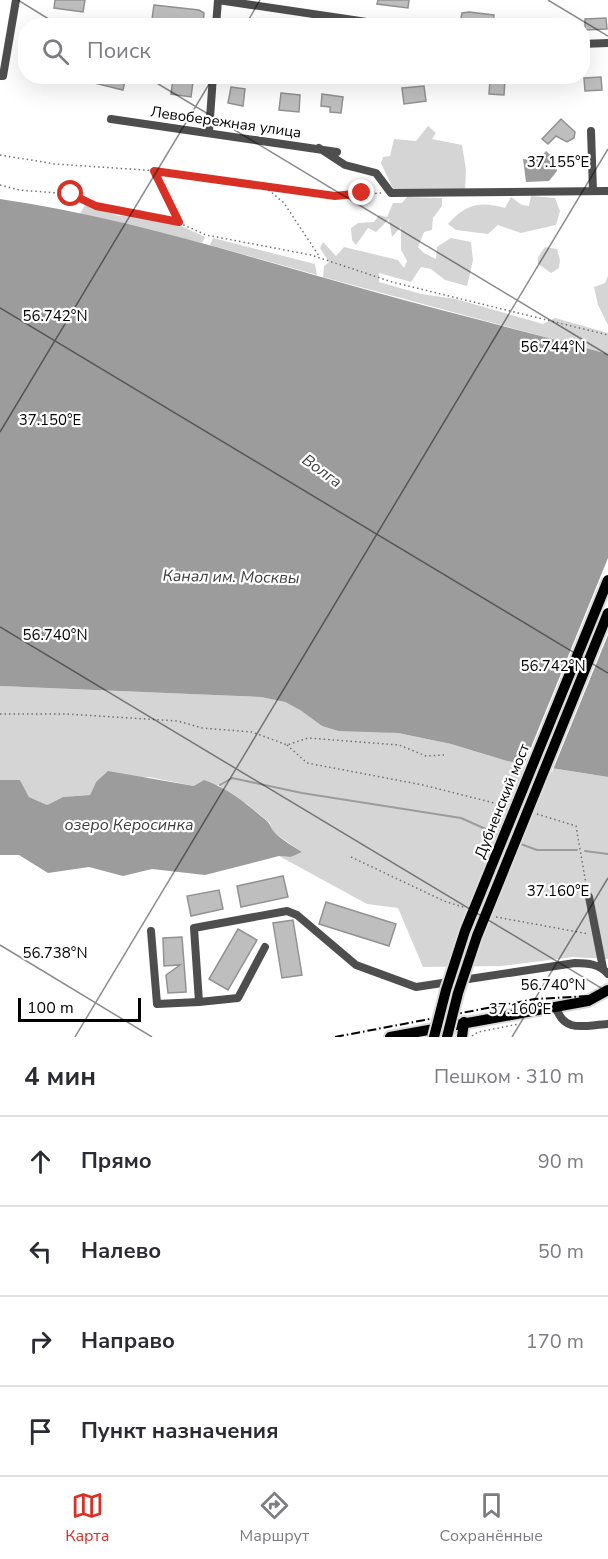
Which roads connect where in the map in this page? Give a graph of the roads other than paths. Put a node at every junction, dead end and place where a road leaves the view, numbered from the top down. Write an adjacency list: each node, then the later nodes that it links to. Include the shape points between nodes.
1 (16, 0): 7 (street)
2 (218, 0): 3 (street); 4 (street)
3 (217, 18)
4 (340, 18)
5 (608, 43): 6 (street)
6 (590, 44)
7 (1, 76)
8 (212, 84): 11 (street)
9 (111, 119): 11 (street, Левобережная улица)
10 (591, 131): 14 (street)
11 (209, 132): 12 (street, Левобережная улица)
12 (319, 148): 13 (street, Левобережная улица); 14 (street, via 345,165 375,173 391,193)
13 (337, 152)
14 (593, 190): 15 (street)
15 (608, 190)
16 (608, 580): 29 (main road, Дубненский мост, bridge, via 465,931)
17 (608, 613): 30 (main road, Дубненский мост, bridge, via 477,936)
18 (589, 897): 21 (street)
19 (151, 931): 23 (street, via 157,1004)
20 (266, 946): 23 (street, via 238,998)
21 (605, 971): 23 (street, via 588,963 575,963 416,987 356,965 297,915 287,911 194,928)
22 (608, 990): 24 (main road, via 588,1001)
23 (199, 1002)
24 (556, 1007): 25 (main road); 26 (street, via 559,1018 569,1026)
25 (464, 1022): 27 (main road); 31 (main road)
26 (608, 1024)
27 (408, 1035): 28 (main road)
28 (390, 1037)
29 (434, 1037)
30 (447, 1037)
31 (462, 1037)

